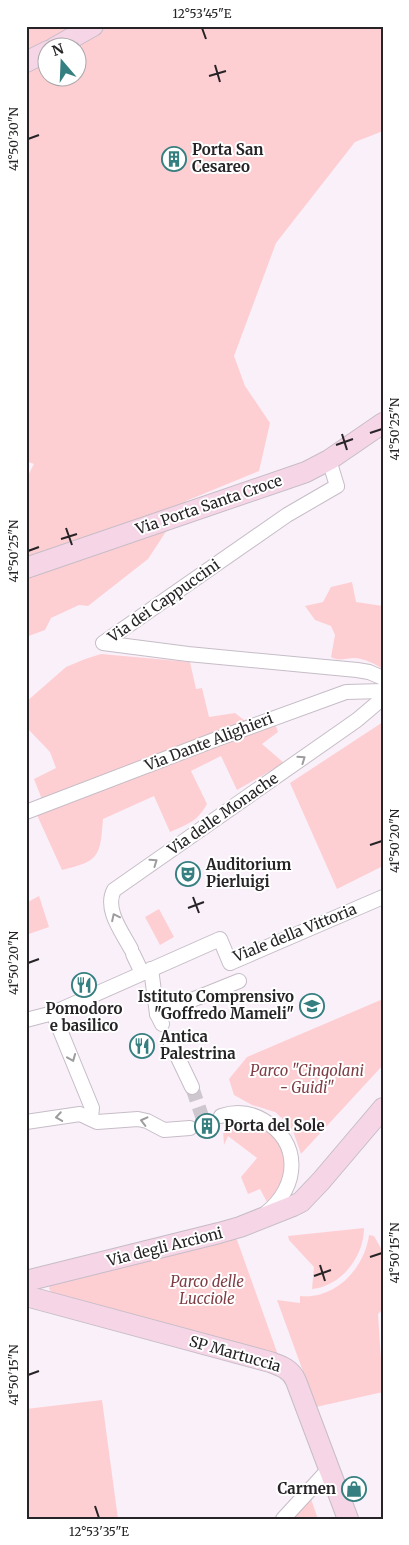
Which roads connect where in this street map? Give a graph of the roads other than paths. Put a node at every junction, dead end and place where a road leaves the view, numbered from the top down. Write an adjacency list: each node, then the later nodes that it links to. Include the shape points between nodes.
1 (93, 26): 2 (street)
2 (72, 38)
3 (38, 56): 4 (street)
4 (26, 62)
5 (383, 423): 6 (street, Via Porta Santa Croce)
6 (329, 460): 7 (street, Via Porta Santa Croce, via 298,475); 8 (street, Via dei Cappuccini, via 337,486 286,515 103,643 358,670)
7 (26, 568)
8 (383, 678)
9 (383, 691): 11 (street, Via Dante Alighieri, via 346,692)
10 (383, 698): 13 (street, Via delle Monache, one-way to 10, via 132,951 111,909 110,899 114,890 357,720)
11 (33, 810)
12 (383, 897): 13 (street, Viale della Vittoria, via 230,963 220,939)
13 (147, 971): 14 (street, Via delle Monache, via 160,1019); 15 (street)
14 (239, 981)
15 (53, 1013): 16 (street); 21 (street, one-way to 21, via 92,1108)
16 (26, 1020)
17 (170, 1041): 18 (street)
18 (192, 1087)
19 (383, 1108): 25 (street)
20 (221, 1116): 24 (street, via 242,1113 259,1118 279,1132)
21 (91, 1118): 22 (street, one-way to 22, via 80,1114); 23 (street, one-way to 21, via 164,1130 138,1119 97,1122)
22 (26, 1122)
23 (190, 1128)
24 (290, 1154): 25 (street, via 302,1181 311,1186); 26 (street, via 291,1176 287,1187 276,1205)
25 (321, 1181): 26 (street, Via degli Arcioni, via 301,1202)
26 (257, 1220): 27 (street, Via degli Arcioni, via 219,1233)
27 (26, 1281)
28 (26, 1296): 29 (street, SP Martuccia, via 270,1362 288,1370 294,1374)
29 (329, 1469): 30 (street); 31 (street, SP Martuccia)
30 (283, 1519)
31 (348, 1519)

